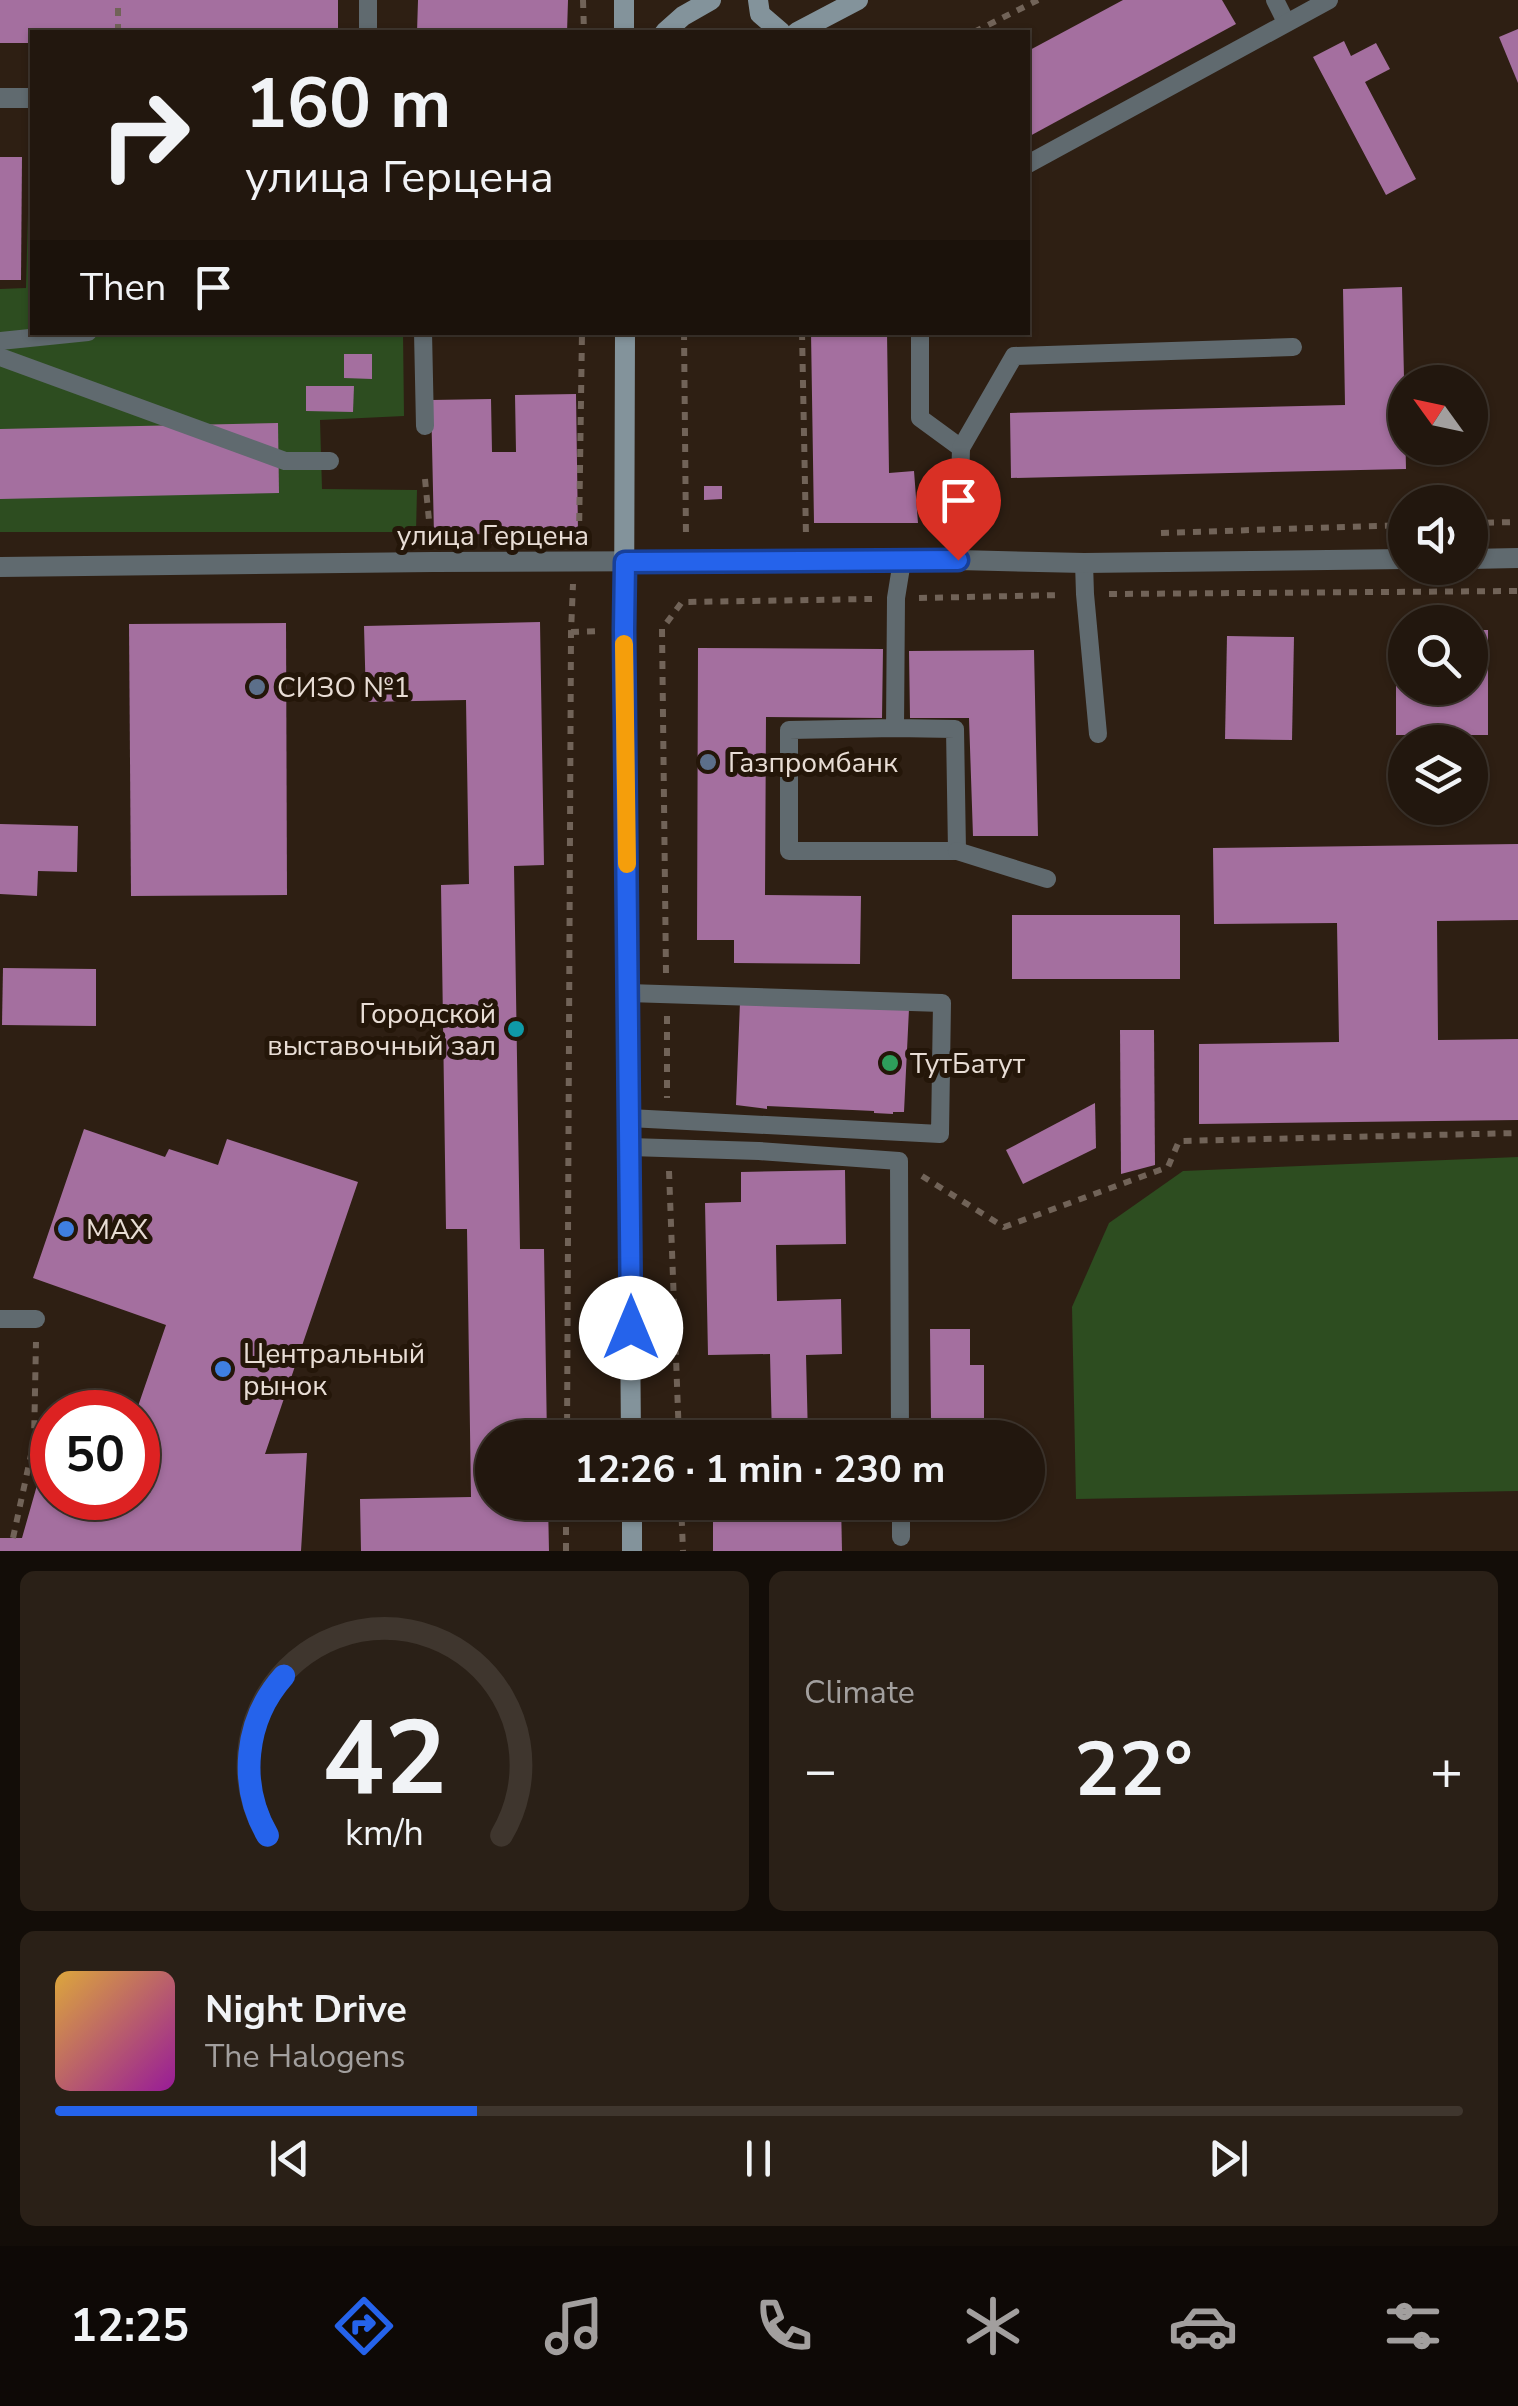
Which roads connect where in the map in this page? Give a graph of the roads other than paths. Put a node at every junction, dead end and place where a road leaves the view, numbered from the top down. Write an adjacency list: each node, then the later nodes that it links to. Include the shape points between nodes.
1 (368, 0): 9 (lane)
2 (624, 0): 10 (main road)
3 (711, 0): 11 (main road)
4 (758, 0): 12 (main road, via 760,14)
5 (858, 0): 13 (main road)
6 (1276, 0): 8 (lane)
7 (1329, 0): 8 (lane)
8 (1286, 22): 16 (lane)
9 (368, 30)
10 (624, 30)
11 (668, 30)
12 (779, 30)
13 (801, 30)
14 (0, 98): 15 (street)
15 (30, 98)
16 (1030, 163)
17 (59, 335): 21 (lane)
18 (423, 335): 24 (lane)
19 (625, 335): 32 (main road)
20 (920, 335): 25 (lane, via 920,418)
21 (0, 341)
22 (1292, 347): 25 (lane, via 1014,356)
23 (0, 356): 26 (lane, via 285,460)
24 (425, 426)
25 (961, 448): 29 (lane)
26 (330, 461)
27 (1518, 558): 28 (street)
28 (1488, 559)
29 (958, 560): 31 (street, улица Герцена); 33 (street, улица Герцена)
30 (1388, 560): 33 (street, улица Герцена)
31 (902, 561): 32 (street, улица Герцена); 35 (lane)
32 (625, 562): 34 (street, улица Герцена); 39 (main road)
33 (1084, 563): 36 (lane)
34 (0, 567)
35 (895, 728): 37 (lane, via 955,729); 37 (lane, via 789,730 789,851)
36 (1098, 734)
37 (957, 852): 38 (lane)
38 (1046, 879)
39 (628, 992): 40 (main road); 40 (lane, via 942,1003 940,1134)
40 (630, 1118): 41 (main road)
41 (630, 1147): 44 (main road); 45 (lane, via 899,1161)
42 (0, 1319): 43 (lane)
43 (36, 1319)
44 (631, 1420)
45 (900, 1420)
46 (632, 1520): 49 (main road)
47 (901, 1520): 48 (lane)
48 (901, 1537)
49 (632, 1551)

